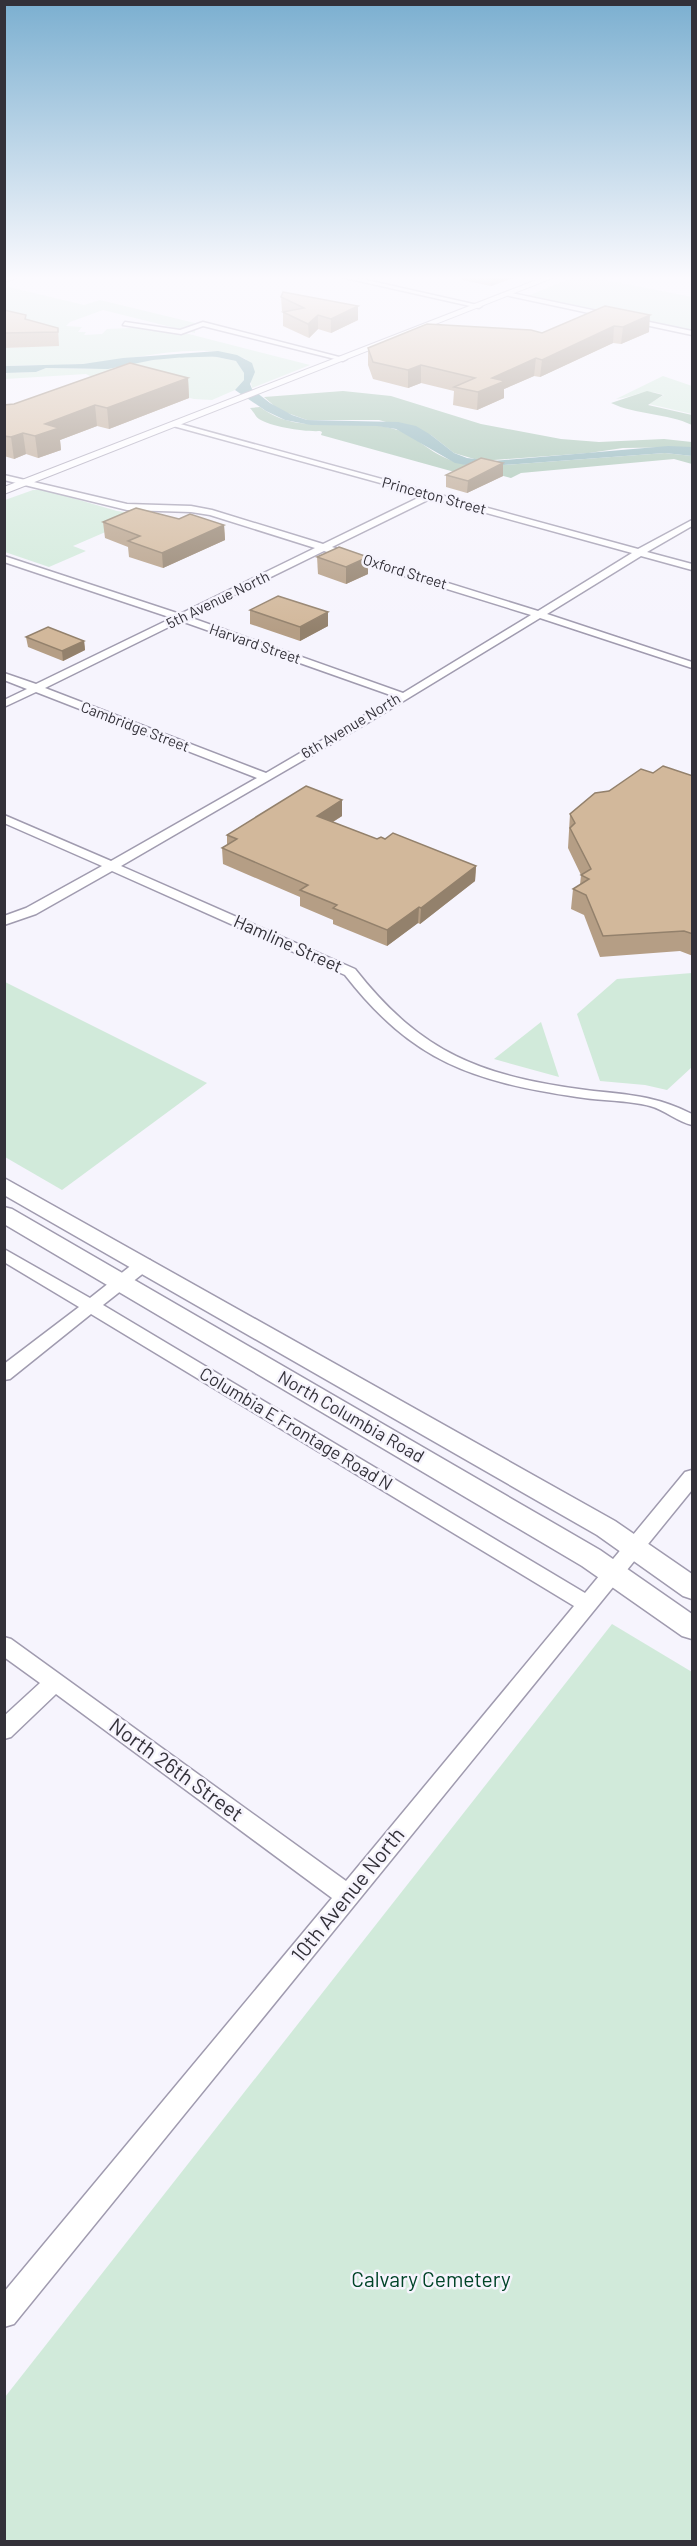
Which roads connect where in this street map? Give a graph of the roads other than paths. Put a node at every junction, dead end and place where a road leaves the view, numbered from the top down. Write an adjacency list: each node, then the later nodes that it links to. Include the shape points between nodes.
1 (254, 394): 2 (street)
2 (176, 424): 4 (street); 6 (street, Princeton Street)
3 (4, 477): 4 (street, Oxford Street)
4 (27, 482): 5 (street); 8 (street, Oxford Street, via 127,507 212,513)
5 (4, 491)
6 (431, 495): 8 (street, 5th Avenue North); 9 (street, Princeton Street)
7 (693, 523): 9 (street, 6th Avenue North)
8 (324, 547): 12 (street, Oxford Street); 13 (street, 5th Avenue North)
9 (638, 552): 11 (street, Princeton Street); 12 (street, 6th Avenue North)
10 (4, 559): 13 (street, Harvard Street)
11 (693, 567)
12 (538, 614): 14 (street, Oxford Street); 17 (street, 6th Avenue North)
13 (182, 618): 16 (street, 5th Avenue North); 17 (street, Harvard Street)
14 (693, 665)
15 (4, 676): 16 (street, Cambridge Street)
16 (35, 688): 18 (street, 5th Avenue North); 19 (street, Cambridge Street)
17 (402, 696): 19 (street, 6th Avenue North)
18 (4, 704)
19 (265, 777): 21 (street, 6th Avenue North)
20 (4, 818): 21 (street, Hamline Street)
21 (113, 866): 22 (street, 6th Avenue North, via 31,911); 23 (street, Hamline Street, via 350,972 378,1009 404,1032 479,1073 528,1086 652,1102)
22 (4, 921)
23 (693, 1120)
24 (4, 1185): 27 (main road, North Columbia Road)
25 (4, 1214): 28 (main road, North Columbia Road)
26 (4, 1254): 29 (street, Columbia E Frontage Road N)
27 (144, 1264): 28 (street); 32 (main road, North Columbia Road)
28 (121, 1281): 29 (street); 33 (main road, North Columbia Road)
29 (91, 1306): 30 (street); 35 (street, Columbia E Frontage Road N)
30 (4, 1374)
31 (693, 1477): 32 (street, 10th Avenue North)
32 (634, 1547): 33 (street, 10th Avenue North); 34 (main road, North Columbia Road)
33 (612, 1573): 35 (street, 10th Avenue North); 36 (main road, North Columbia Road)
34 (693, 1588)
35 (587, 1604): 40 (street, 10th Avenue North)
36 (693, 1628)
37 (4, 1645): 38 (street, North 26th Street)
38 (55, 1682): 39 (street); 40 (street, North 26th Street)
39 (4, 1730)
40 (348, 1895): 41 (street, 10th Avenue North)
41 (4, 2314)

